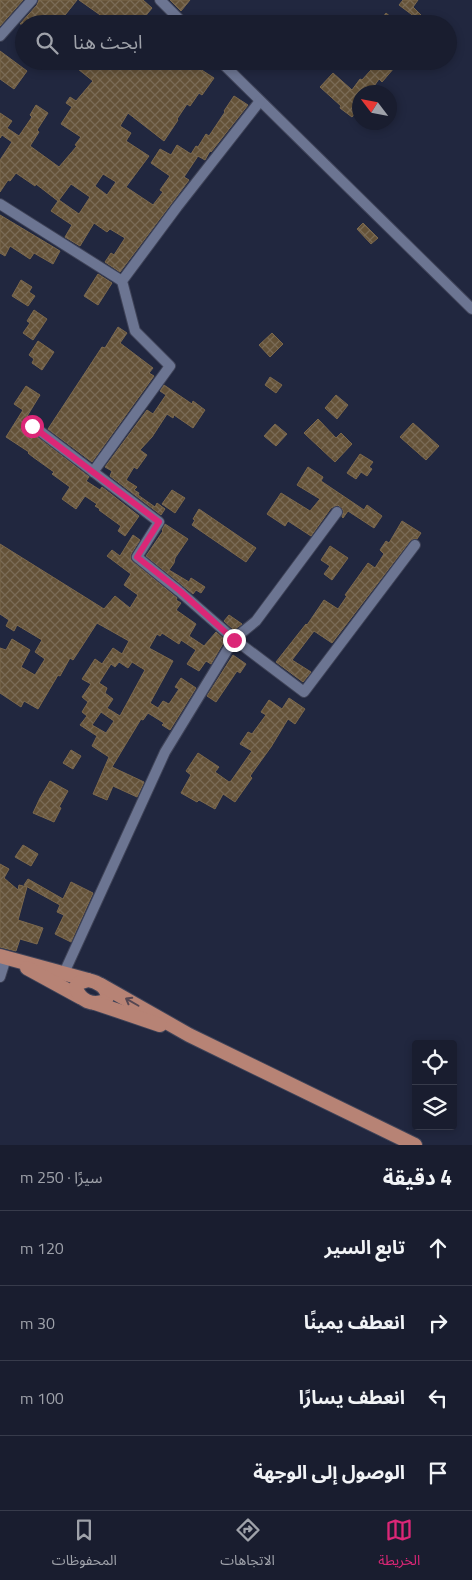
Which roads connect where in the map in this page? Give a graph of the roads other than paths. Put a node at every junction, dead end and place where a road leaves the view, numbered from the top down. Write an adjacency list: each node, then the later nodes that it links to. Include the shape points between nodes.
1 (32, 0): 3 (street)
2 (160, 0): 4 (street)
3 (19, 15)
4 (175, 15)
5 (15, 19): 6 (street)
6 (0, 36)
7 (229, 70): 8 (street)
8 (260, 102): 10 (street); 11 (street)
9 (0, 204): 10 (street)
10 (122, 280): 13 (street, via 135,331 170,366)
11 (472, 309)
12 (32, 426): 13 (street)
13 (93, 472): 16 (street, via 159,522 137,557)
14 (337, 512): 16 (street, via 256,621)
15 (415, 545): 16 (street, via 304,692)
16 (234, 640): 18 (street, via 165,752)
17 (3, 957): 18 (main road); 19 (street); 21 (main road)
18 (64, 973): 20 (main road)
19 (0, 977)
20 (95, 982): 21 (main road, via 80,981 77,985); 22 (main road, via 106,989 108,997); 23 (main road, one-way to 20)
21 (80, 997): 22 (main road)
22 (95, 1003): 23 (main road)
23 (189, 1035): 24 (main road)
24 (415, 1145)

